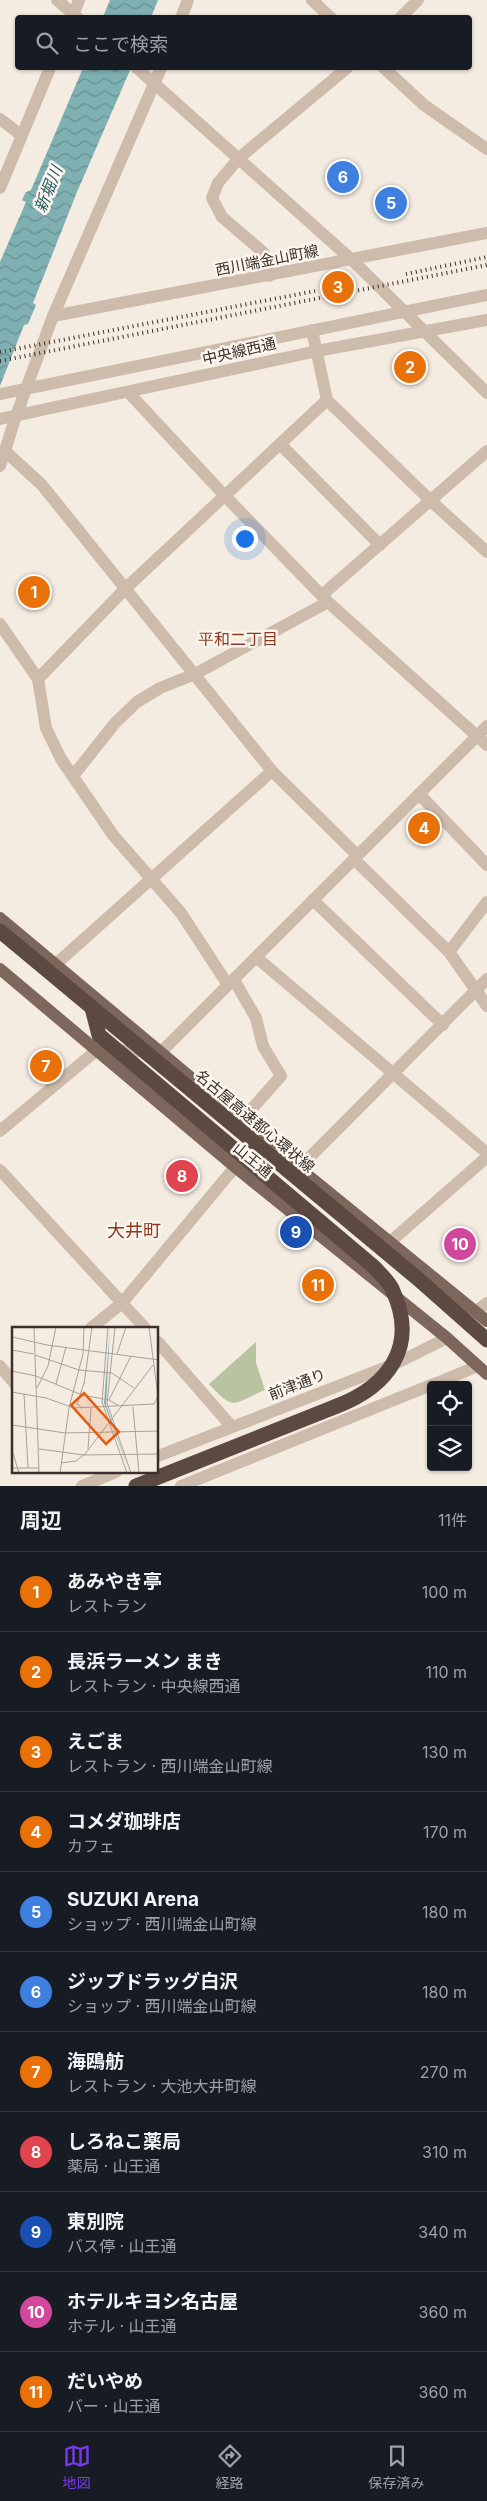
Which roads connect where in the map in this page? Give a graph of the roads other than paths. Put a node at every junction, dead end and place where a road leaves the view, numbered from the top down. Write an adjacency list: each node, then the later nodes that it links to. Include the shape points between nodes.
1 (57, 0): 6 (street)
2 (79, 0): 7 (street)
3 (188, 0): 8 (street)
4 (312, 0): 9 (street)
5 (418, 0): 10 (street)
6 (73, 15)
7 (74, 15)
8 (182, 15)
9 (328, 15)
10 (403, 15)
11 (49, 70): 18 (street)
12 (139, 70): 16 (street)
13 (160, 70): 16 (street)
14 (344, 70): 20 (street)
15 (386, 70): 19 (street, via 424,105)
16 (154, 84): 20 (street); 28 (street)
17 (0, 119): 18 (street)
18 (21, 135): 21 (street)
19 (487, 149)
20 (239, 158): 24 (street); 25 (street, via 218,183 212,198 222,217 264,253)
21 (3, 174): 22 (street)
22 (0, 188)
23 (487, 234): 24 (street, 西川端金山町線)
24 (352, 260): 25 (street, 西川端金山町線); 27 (street)
25 (269, 276): 28 (street, 西川端金山町線)
26 (487, 295): 27 (street, 中央線西通)
27 (402, 311): 30 (street, 中央線西通); 31 (street)
28 (53, 316): 33 (street)
29 (487, 320): 31 (street, 中央線西通)
30 (312, 330): 32 (street); 33 (street, 中央線西通)
31 (423, 332): 32 (street, 中央線西通); 36 (street)
32 (317, 351): 35 (street, 中央線西通); 37 (street)
33 (26, 389): 34 (street, 中央線西通); 38 (street)
34 (5, 393)
35 (129, 393): 38 (street, 中央線西通); 44 (street)
36 (487, 393)
37 (327, 400): 40 (street); 45 (street)
38 (16, 416): 39 (street, 中央線西通); 41 (street)
39 (1, 419)
40 (280, 444): 44 (street); 46 (street)
41 (6, 451): 43 (street); 48 (street, via 42,485)
42 (487, 452): 45 (street)
43 (0, 466)
44 (225, 496): 48 (street); 49 (street)
45 (431, 501): 46 (street); 47 (street)
46 (380, 545): 49 (street)
47 (487, 552)
48 (126, 588): 51 (street); 52 (street)
49 (325, 598): 51 (street); 54 (street)
50 (0, 624): 52 (street)
51 (195, 674): 56 (street); 57 (street, via 160,688 137,702 115,723)
52 (38, 679): 57 (street, via 46,728)
53 (487, 726): 54 (street)
54 (477, 736): 55 (street); 58 (street)
55 (487, 745)
56 (272, 771): 59 (street); 61 (street)
57 (73, 776): 61 (street, via 113,836)
58 (419, 794): 59 (street); 60 (street)
59 (356, 857): 62 (street); 66 (street)
60 (487, 866)
61 (150, 881): 68 (street); 71 (street, via 181,913)
62 (313, 900): 67 (street); 75 (street)
63 (487, 902): 66 (street)
64 (0, 918): 68 (main road, 山王通)
65 (0, 931): 74 (highway, 名古屋高速都心環状線, bridge)
66 (449, 952): 72 (street)
67 (256, 957): 71 (street); 78 (street)
68 (56, 964): 77 (main road, 山王通)
69 (0, 969): 76 (main road, 山王通)
70 (487, 979): 72 (street)
71 (231, 982): 77 (street); 79 (street, via 256,1018 263,1046 281,1076)
72 (475, 991): 73 (street); 75 (street)
73 (487, 1006)
74 (92, 1008): 94 (highway, 名古屋高速都心環状線, bridge); 105 (highway, bridge, via 99,1035 374,1267 393,1289 401,1323 401,1339 392,1366 371,1390)
75 (443, 1025): 78 (street)
76 (97, 1050): 77 (street); 80 (street); 83 (main road, 山王通)
77 (161, 1052): 79 (main road, 山王通)
78 (393, 1074): 81 (street); 84 (street)
79 (242, 1120): 84 (main road, 山王通)
80 (0, 1131)
81 (487, 1153)
82 (487, 1157): 86 (street)
83 (235, 1167): 87 (street); 93 (main road, 山王通)
84 (299, 1168): 86 (main road, 山王通)
85 (0, 1170): 87 (street)
86 (390, 1242): 89 (main road, 山王通)
87 (122, 1303): 91 (street); 92 (street)
88 (487, 1303): 89 (street)
89 (476, 1311): 90 (main road, 山王通)
90 (487, 1322)
91 (92, 1327)
92 (144, 1327)
93 (447, 1338): 97 (main road, 山王通); 101 (street, 前津通り, via 397,1363)
94 (487, 1340)
95 (159, 1343): 101 (street)
96 (0, 1366): 98 (street)
97 (483, 1370): 99 (street)
98 (12, 1381)
99 (445, 1381)
100 (427, 1387): 106 (street)
101 (232, 1427): 102 (street, 前津通り)
102 (159, 1456)
103 (110, 1474): 104 (street)
104 (87, 1482)
105 (136, 1486)
106 (181, 1486)

